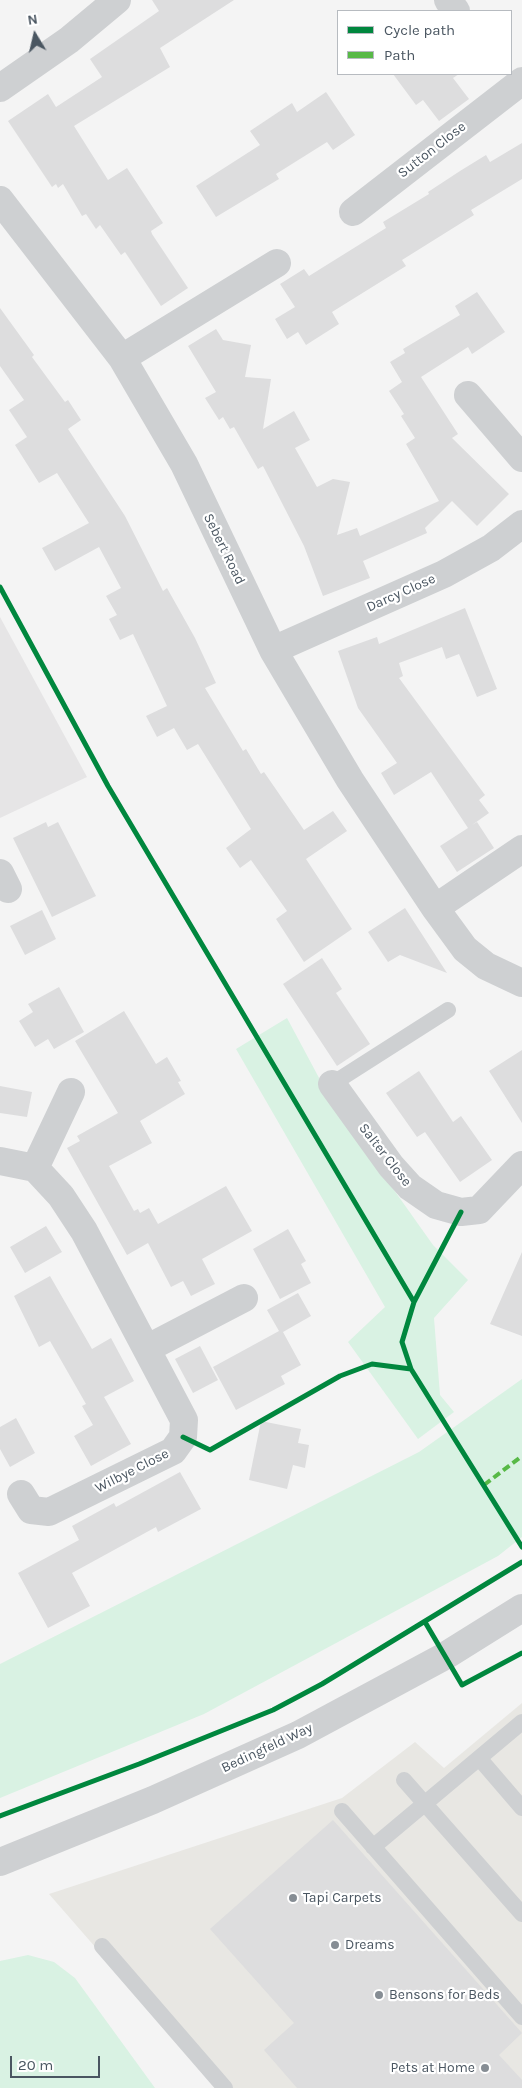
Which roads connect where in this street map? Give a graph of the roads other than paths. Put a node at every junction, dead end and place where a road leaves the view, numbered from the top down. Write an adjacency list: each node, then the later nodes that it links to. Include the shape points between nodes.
1 (117, 0): 3 (street, via 70,40)
2 (512, 81): 5 (street, Sutton Close)
3 (0, 88)
4 (0, 200): 7 (street, Sebert Road)
5 (353, 212)
6 (277, 263): 7 (street)
7 (122, 358): 11 (street, Sebert Road, via 184,464)
8 (468, 395): 9 (street)
9 (522, 458)
10 (522, 524): 11 (street, Darcy Close, via 491,548 444,574)
11 (273, 650): 13 (street, Sebert Road, via 350,780)
12 (522, 849): 13 (street)
13 (435, 908): 14 (street, Sebert Road, via 465,949 486,966)
14 (522, 983)
15 (448, 1010): 16 (lane)
16 (332, 1084): 19 (street, Salter Close, via 397,1173 410,1188 436,1205 461,1212 479,1210)
17 (70, 1092): 20 (street)
18 (0, 1161): 20 (street)
19 (522, 1165)
20 (35, 1168): 22 (street, Wilbye Close, via 61,1196 84,1231)
21 (244, 1298): 22 (street)
22 (148, 1348): 23 (street, Wilbye Close, via 184,1420 183,1437 173,1451 49,1512 31,1510)
23 (21, 1494)
24 (522, 1608): 32 (street, Bedingfeld Way, via 445,1656 298,1735 153,1800)
25 (522, 1722): 26 (lane)
26 (479, 1758): 28 (lane); 29 (lane)
27 (404, 1780): 28 (lane)
28 (425, 1804): 31 (lane); 33 (lane)
29 (522, 1808)
30 (342, 1812): 31 (lane)
31 (373, 1847): 35 (lane)
32 (0, 1862)
33 (522, 1914)
34 (102, 1946): 36 (lane)
35 (522, 2017)
36 (224, 2088)

